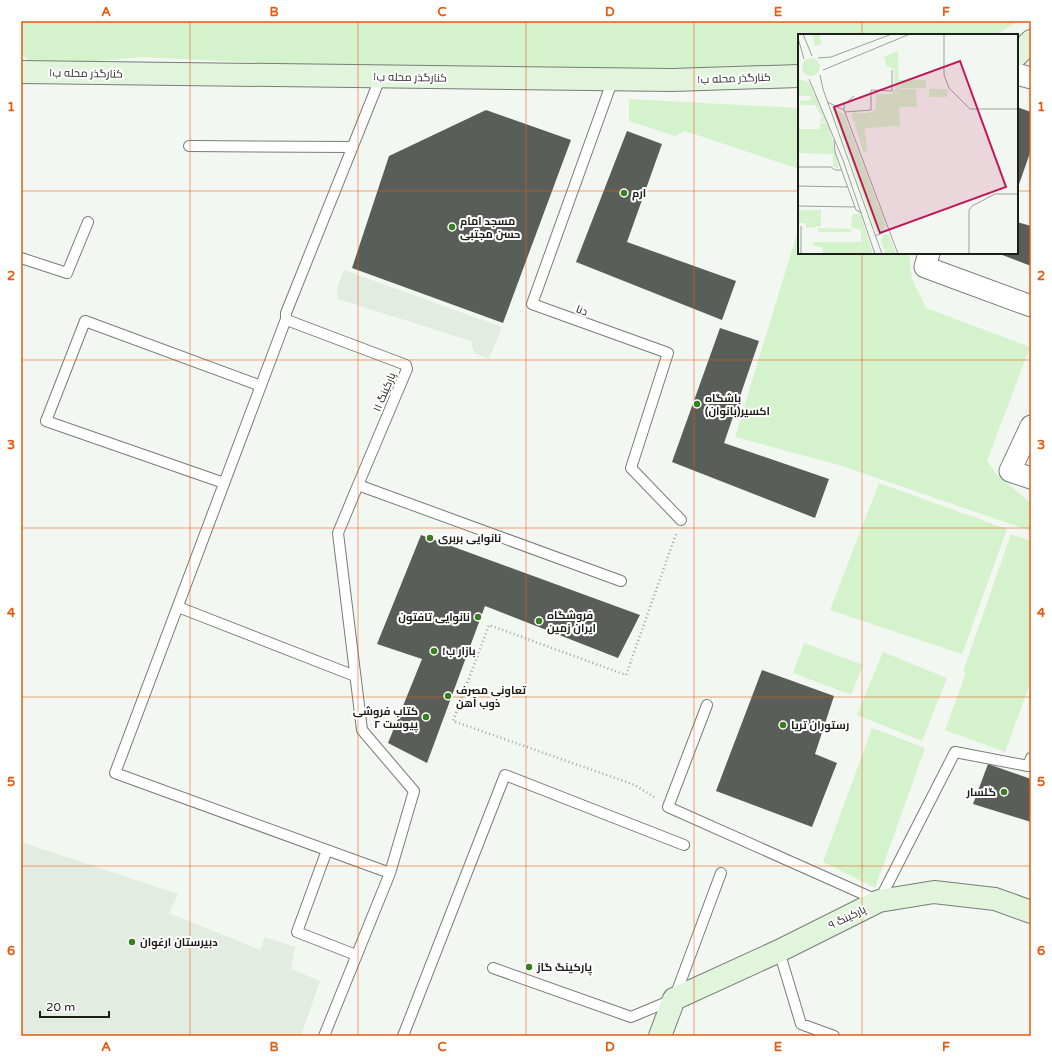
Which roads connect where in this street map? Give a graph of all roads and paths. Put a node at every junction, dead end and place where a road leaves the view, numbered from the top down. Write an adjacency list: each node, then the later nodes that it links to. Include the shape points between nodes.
1 (1031, 41): 2 (street)
2 (1018, 54)
3 (21, 72): 5 (street, کنارگذر محله ب۱)
4 (1018, 74): 7 (street)
5 (381, 76): 8 (street, کنارگذر محله ب۱); 10 (lane)
6 (798, 76): 8 (street, کنارگذر محله ب۱)
7 (1031, 78)
8 (613, 79): 21 (lane, دنا, via 532,304 668,354 631,468)
9 (189, 146): 10 (lane)
10 (353, 147): 15 (lane, via 286,313)
11 (88, 222): 13 (lane, via 67,273)
12 (929, 254): 14 (street, via 925,267)
13 (21, 258)
14 (1031, 306)
15 (286, 319): 16 (lane); 20 (lane, پارکینگ ۱۱, via 406,365 407,369)
16 (261, 386): 19 (lane); 19 (lane, via 85,321 46,421)
17 (1031, 426): 18 (street, via 1010,471)
18 (1031, 478)
19 (224, 483): 23 (lane)
20 (358, 485): 22 (lane); 24 (lane, via 338,533)
21 (681, 520): 27 (path, via 626,675 489,625 453,720 635,785)
22 (621, 581)
23 (178, 607): 24 (lane); 29 (lane, via 115,773)
24 (355, 676): 30 (lane, via 362,730 414,792)
25 (707, 704): 27 (lane)
26 (1031, 758): 32 (lane, via 1028,766 955,752)
27 (668, 807): 32 (lane)
28 (684, 845): 39 (lane, via 505,775)
29 (327, 850): 30 (lane); 35 (lane, via 297,932)
30 (390, 873): 35 (lane)
31 (721, 873): 37 (lane)
32 (879, 901): 33 (street, پارکینگ ۹, via 934,892 995,899); 34 (street, پارکینگ ۹)
33 (1031, 912)
34 (779, 951): 37 (street, پارکینگ ۹); 41 (lane, via 801,1024)
35 (356, 955): 38 (lane)
36 (493, 968): 37 (lane, via 631,1017)
37 (674, 999): 40 (street)
38 (324, 1036)
39 (403, 1036)
40 (660, 1036)
41 (834, 1036)

